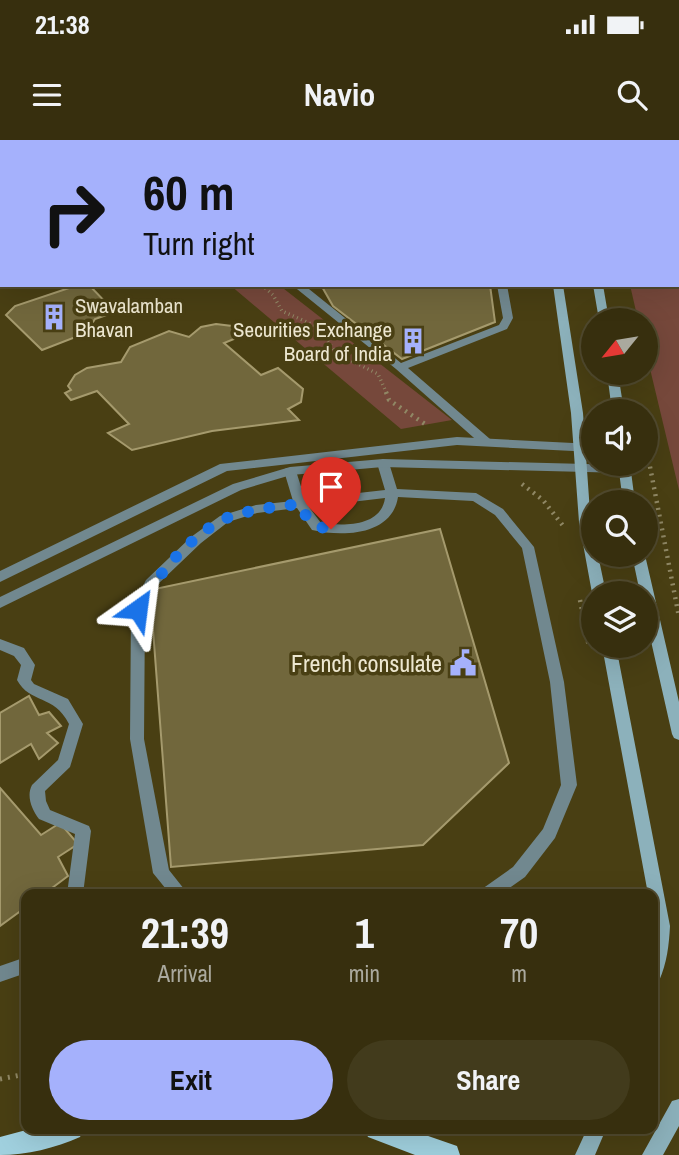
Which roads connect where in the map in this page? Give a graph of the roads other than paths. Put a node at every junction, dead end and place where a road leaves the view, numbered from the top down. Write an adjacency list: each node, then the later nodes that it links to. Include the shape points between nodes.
1 (300, 287): 6 (street)
2 (502, 287): 6 (street, via 508,318 503,327)
3 (558, 287): 7 (main road)
4 (598, 287): 5 (main road)
5 (602, 308)
6 (400, 367): 8 (street)
7 (581, 413)
8 (486, 442): 9 (street); 17 (street, via 457,440 224,467)
9 (581, 447)
10 (383, 463): 11 (street); 12 (street); 14 (street)
11 (581, 467)
12 (290, 471): 15 (street); 19 (street, via 237,486)
13 (582, 476): 18 (main road)
14 (392, 494): 15 (street); 15 (street, via 392,504 379,521 361,528 317,527); 25 (street, via 476,497 499,512 528,547 557,682 569,785 549,833 519,872)
15 (300, 504): 24 (street, via 256,509 224,519 152,583 138,609 137,739 161,873)
16 (641, 567): 22 (main road)
17 (0, 577)
18 (597, 581)
19 (0, 604)
20 (0, 644): 23 (street, via 19,652 28,665 24,680 30,688 64,703 76,724 65,763 37,789 37,807 44,817 83,831)
21 (611, 658): 26 (main road)
22 (679, 734)
23 (76, 889)
24 (175, 889)
25 (495, 889)
26 (655, 889)
27 (658, 905): 28 (main road, via 662,926)
28 (658, 948)
29 (21, 967): 30 (street)
30 (0, 974)
31 (679, 1108): 38 (main road)
32 (54, 1134): 35 (main road)
33 (390, 1134): 36 (main road)
34 (594, 1134): 37 (main road)
35 (0, 1149)
36 (447, 1155)
37 (585, 1155)
38 (652, 1155)

